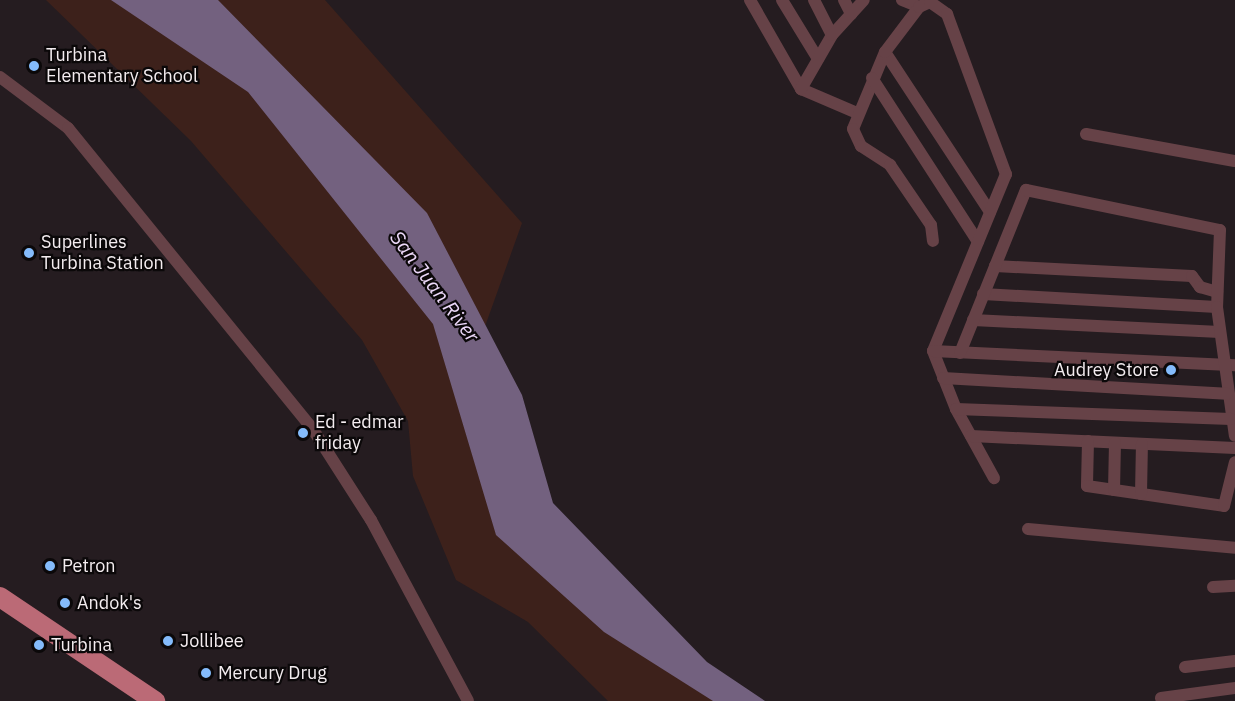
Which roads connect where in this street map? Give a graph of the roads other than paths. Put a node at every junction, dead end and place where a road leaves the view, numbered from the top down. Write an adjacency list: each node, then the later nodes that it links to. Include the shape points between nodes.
1 (750, 0): 14 (street)
2 (782, 0): 11 (street)
3 (814, 0): 9 (street)
4 (844, 0): 8 (street)
5 (864, 0): 8 (street)
6 (902, 0): 7 (street)
7 (919, 7): 10 (street); 18 (street, via 930,2 947,14 1006,174)
8 (851, 14): 9 (street)
9 (832, 35): 11 (street)
10 (885, 52): 13 (street); 18 (street)
11 (818, 59): 14 (street)
12 (0, 77): 54 (street, via 68,128 314,431 371,520)
13 (872, 78): 15 (street); 20 (street)
14 (801, 89): 15 (street)
15 (857, 113): 19 (street, via 855,137 890,165 931,225)
16 (1086, 134): 17 (street)
17 (1235, 161)
18 (990, 212): 20 (street)
19 (933, 242)
20 (978, 242): 27 (street)
21 (995, 266): 22 (street, via 1192,276 1200,287); 22 (street, via 1026,190 1220,230); 23 (street)
22 (1217, 292): 24 (street)
23 (983, 294): 24 (street); 25 (street)
24 (1217, 307): 26 (street)
25 (973, 320): 26 (street); 28 (street)
26 (1220, 332): 29 (street)
27 (933, 351): 28 (street); 30 (street)
28 (960, 353): 29 (street)
29 (1230, 365): 31 (street)
30 (943, 378): 31 (street); 32 (street)
31 (1227, 394): 33 (street)
32 (956, 409): 33 (street); 34 (street)
33 (1231, 419): 35 (street)
34 (971, 436): 36 (street); 41 (street)
35 (1235, 436)
36 (1088, 441): 37 (street); 42 (street, via 1087,486)
37 (1115, 443): 38 (street); 42 (street)
38 (1142, 444): 39 (street); 43 (street)
39 (1235, 448)
40 (1235, 462): 43 (street, via 1224,506)
41 (994, 478)
42 (1114, 490): 43 (street)
43 (1141, 494)
44 (1028, 529): 45 (street)
45 (1235, 548)
46 (1213, 586): 47 (street)
47 (1235, 586)
48 (0, 597): 53 (highway)
49 (1235, 661): 50 (street)
50 (1185, 667)
51 (1235, 688): 52 (street)
52 (1161, 698)
53 (155, 701)
54 (468, 701)

